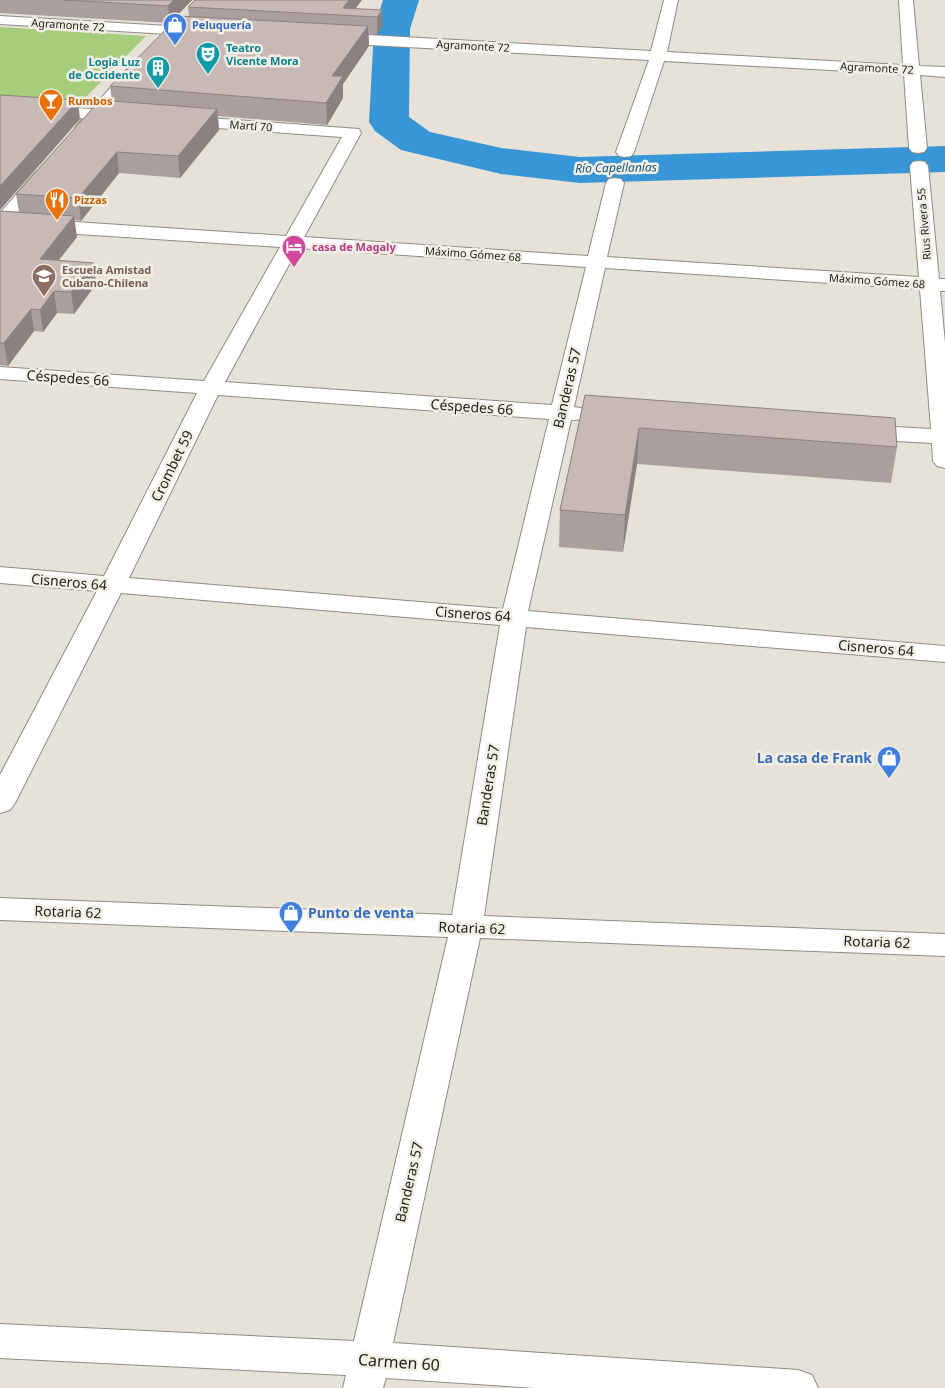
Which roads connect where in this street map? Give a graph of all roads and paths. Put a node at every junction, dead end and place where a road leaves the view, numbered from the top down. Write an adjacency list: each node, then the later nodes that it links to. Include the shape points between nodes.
1 (671, 0): 8 (street)
2 (906, 0): 10 (street, Rius Rivera 55)
3 (191, 12): 6 (street)
4 (0, 20): 6 (street, Agramonte 72)
5 (217, 33): 6 (street, Agramonte 72)
6 (165, 35)
7 (314, 38): 8 (street, Agramonte 72)
8 (658, 56): 10 (street, Agramonte 72); 18 (street)
9 (146, 59): 13 (street)
10 (911, 70): 11 (street, Agramonte 72); 24 (street, Rius Rivera 55, via 919,157)
11 (945, 72)
12 (0, 106): 13 (street)
13 (98, 115): 14 (street); 17 (street)
14 (139, 118)
15 (168, 120): 16 (street, Martí 70)
16 (353, 133): 22 (street, Crombet 59)
17 (70, 144)
18 (625, 152)
19 (51, 166): 21 (street)
20 (615, 183): 23 (street, Banderas 57)
21 (0, 224): 22 (street, Máximo Gómez 68)
22 (292, 242): 23 (street, Máximo Gómez 68); 26 (street, Crombet 59)
23 (597, 262): 24 (street, Máximo Gómez 68); 27 (street, Banderas 57)
24 (937, 285): 30 (street, Rius Rivera 55)
25 (0, 373): 26 (street, Céspedes 66)
26 (210, 388): 27 (street, Céspedes 66); 33 (street, Crombet 59)
27 (562, 413): 28 (street, Céspedes 66); 34 (street, Banderas 57)
28 (601, 416)
29 (835, 430): 30 (street)
30 (944, 437): 31 (street, Rius Rivera 55)
31 (945, 461)
32 (0, 575): 33 (street, Cisneros 64)
33 (112, 586): 34 (street, Cisneros 64); 36 (street, Crombet 59)
34 (514, 617): 35 (street, Cisneros 64); 38 (street, Banderas 57)
35 (945, 654)
36 (0, 803)
37 (0, 909): 38 (street, Rotaria 62)
38 (466, 928): 39 (street, Rotaria 62); 41 (street, Banderas 57)
39 (945, 944)
40 (0, 1341): 41 (street, Carmen 60)
41 (366, 1374): 42 (street, Carmen 60)
42 (798, 1388)

